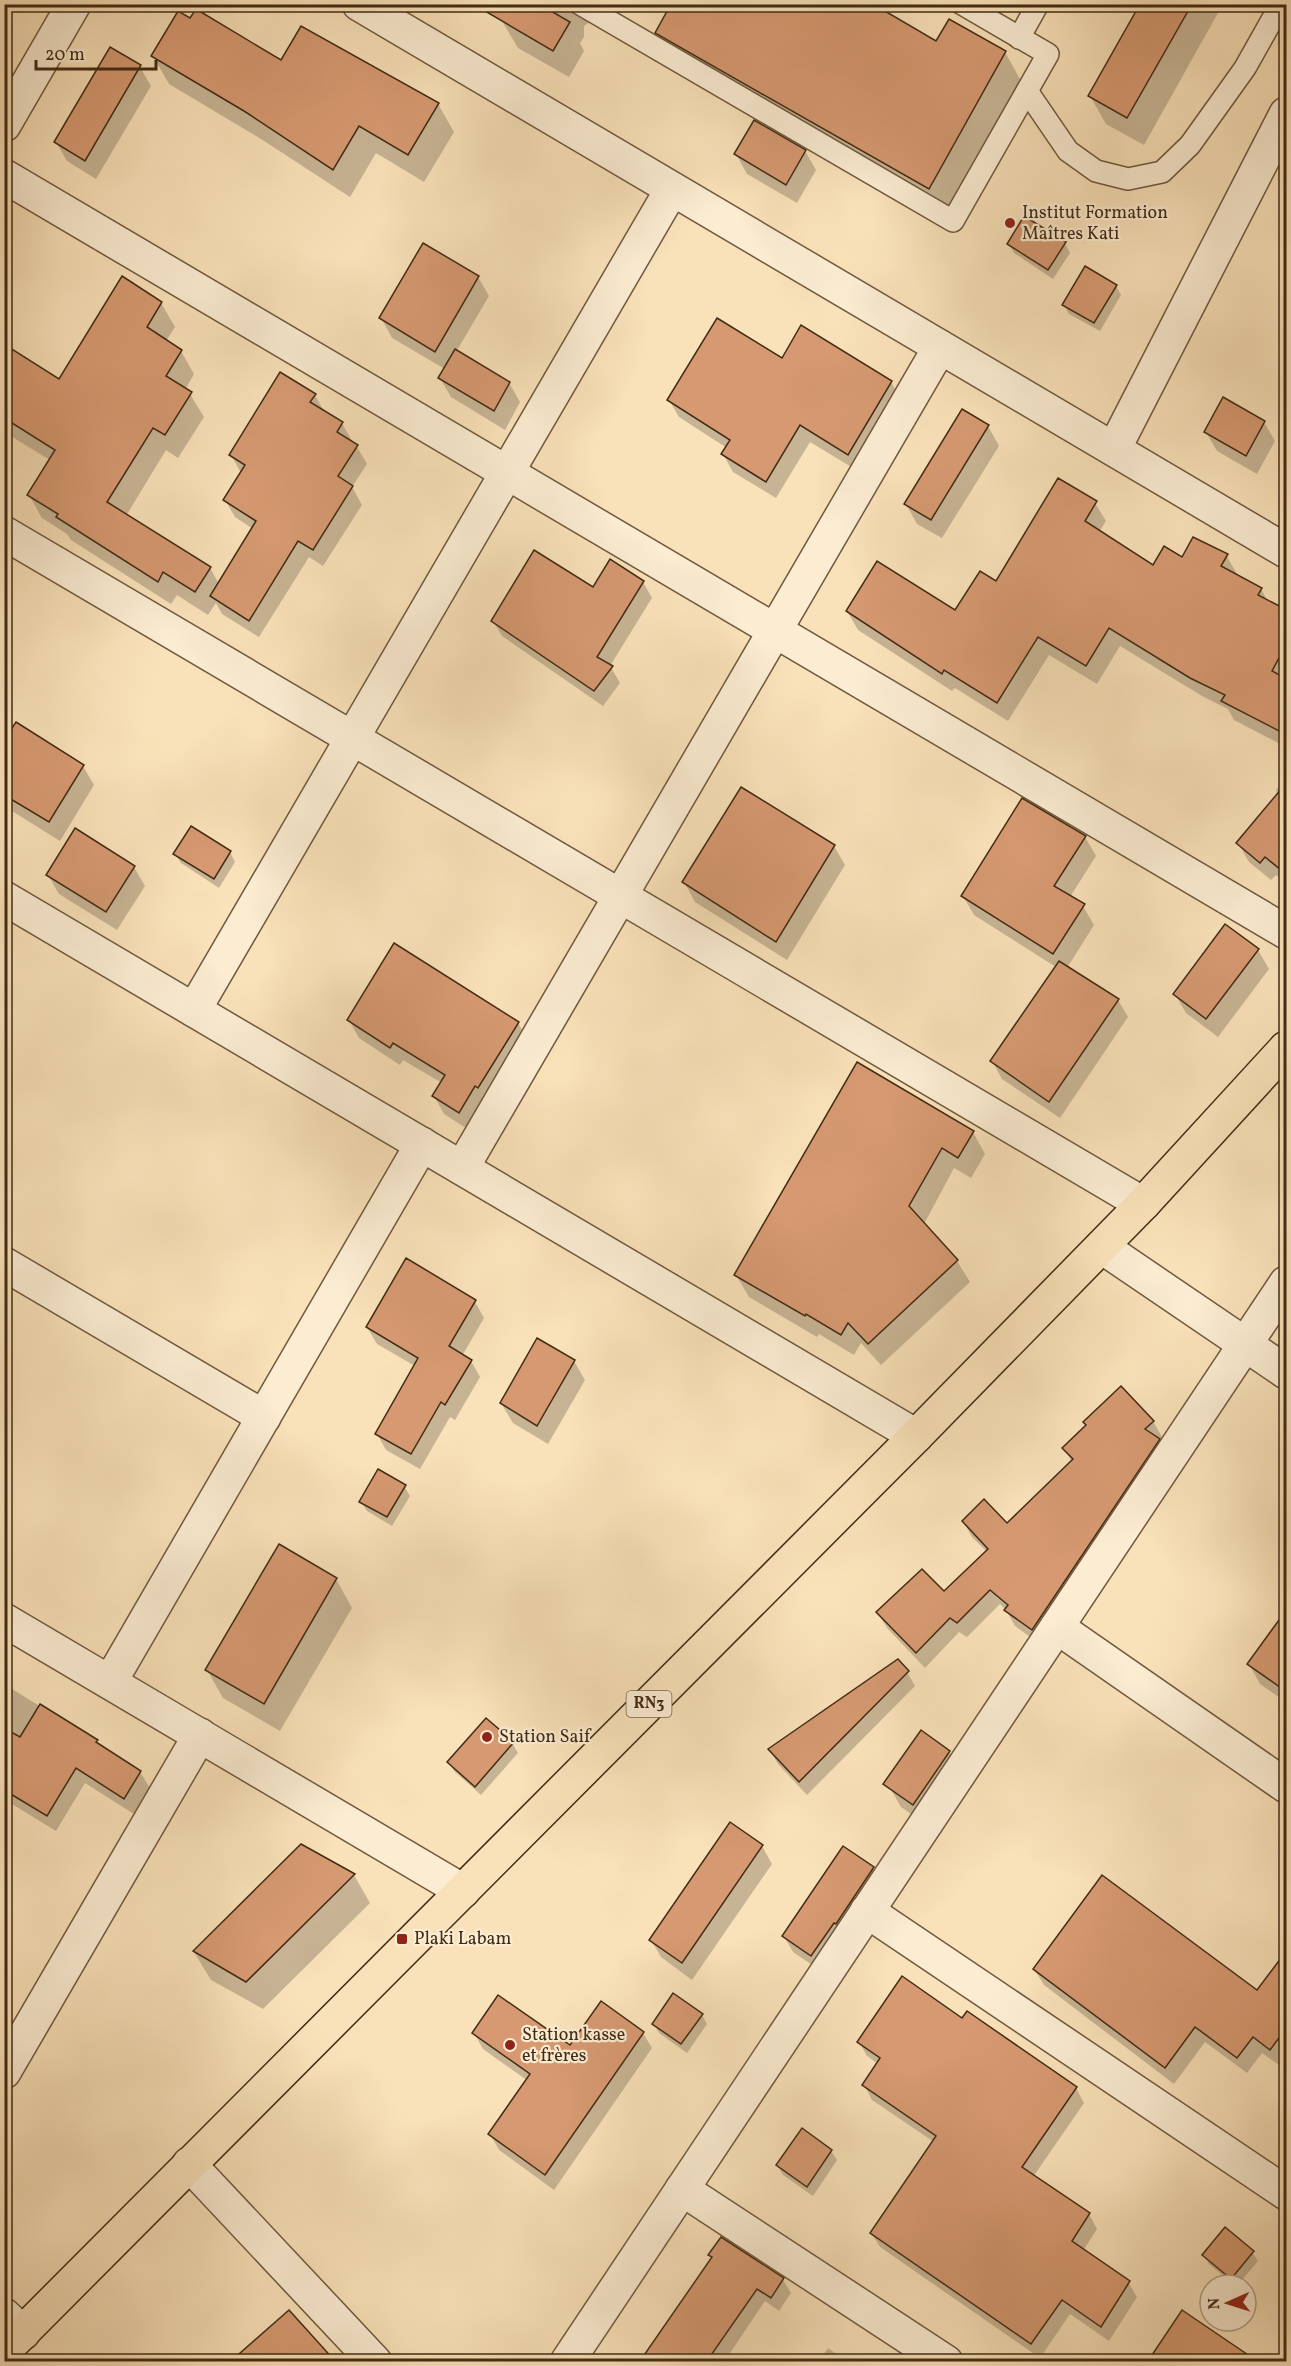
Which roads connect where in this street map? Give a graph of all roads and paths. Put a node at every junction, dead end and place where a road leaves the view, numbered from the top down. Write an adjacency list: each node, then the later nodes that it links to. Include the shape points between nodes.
1 (74, 4): 10 (street)
2 (359, 4): 12 (street)
3 (580, 4): 8 (lane, via 953,222)
4 (962, 4): 7 (lane)
5 (1038, 4): 7 (lane)
6 (1281, 4): 8 (lane, via 1245,68 1190,146 1162,172 1128,179 1096,171 1068,151)
7 (1019, 38): 8 (lane, via 1048,54)
8 (1027, 91)
9 (1287, 114): 14 (street)
10 (4, 125)
11 (4, 176): 15 (street)
12 (672, 189): 13 (street); 15 (street)
13 (940, 347): 14 (street); 18 (street)
14 (1114, 449): 17 (street)
15 (507, 471): 18 (street); 19 (street)
16 (4, 533): 19 (street)
17 (1287, 551)
18 (775, 629): 20 (street); 22 (street)
19 (352, 738): 20 (street); 23 (street)
20 (621, 896): 26 (street); 27 (street)
21 (4, 898): 23 (street)
22 (1287, 932)
23 (194, 1010): 25 (street)
24 (1287, 1048): 27 (highway, RN3)
25 (422, 1144): 26 (street); 33 (street)
26 (462, 1168): 34 (street)
27 (1143, 1204): 28 (highway, RN3)
28 (1102, 1247): 31 (street); 34 (highway, RN3)
29 (4, 1264): 33 (street)
30 (1287, 1284): 31 (street)
31 (1246, 1344): 32 (street); 36 (street)
32 (1287, 1372)
33 (264, 1417): 37 (street)
34 (916, 1436): 40 (highway, RN3)
35 (4, 1620): 37 (street)
36 (1057, 1627): 39 (street); 41 (street)
37 (110, 1682): 38 (street)
38 (200, 1736): 40 (street); 42 (street)
39 (1287, 1786)
40 (462, 1891): 43 (highway, RN3)
41 (867, 1911): 44 (street); 45 (street)
42 (4, 2072)
43 (189, 2164): 46 (highway, RN3); 47 (street)
44 (682, 2189): 48 (street); 49 (street)
45 (1287, 2193)
46 (11, 2333)
47 (375, 2361)
48 (567, 2361)
49 (945, 2361)

